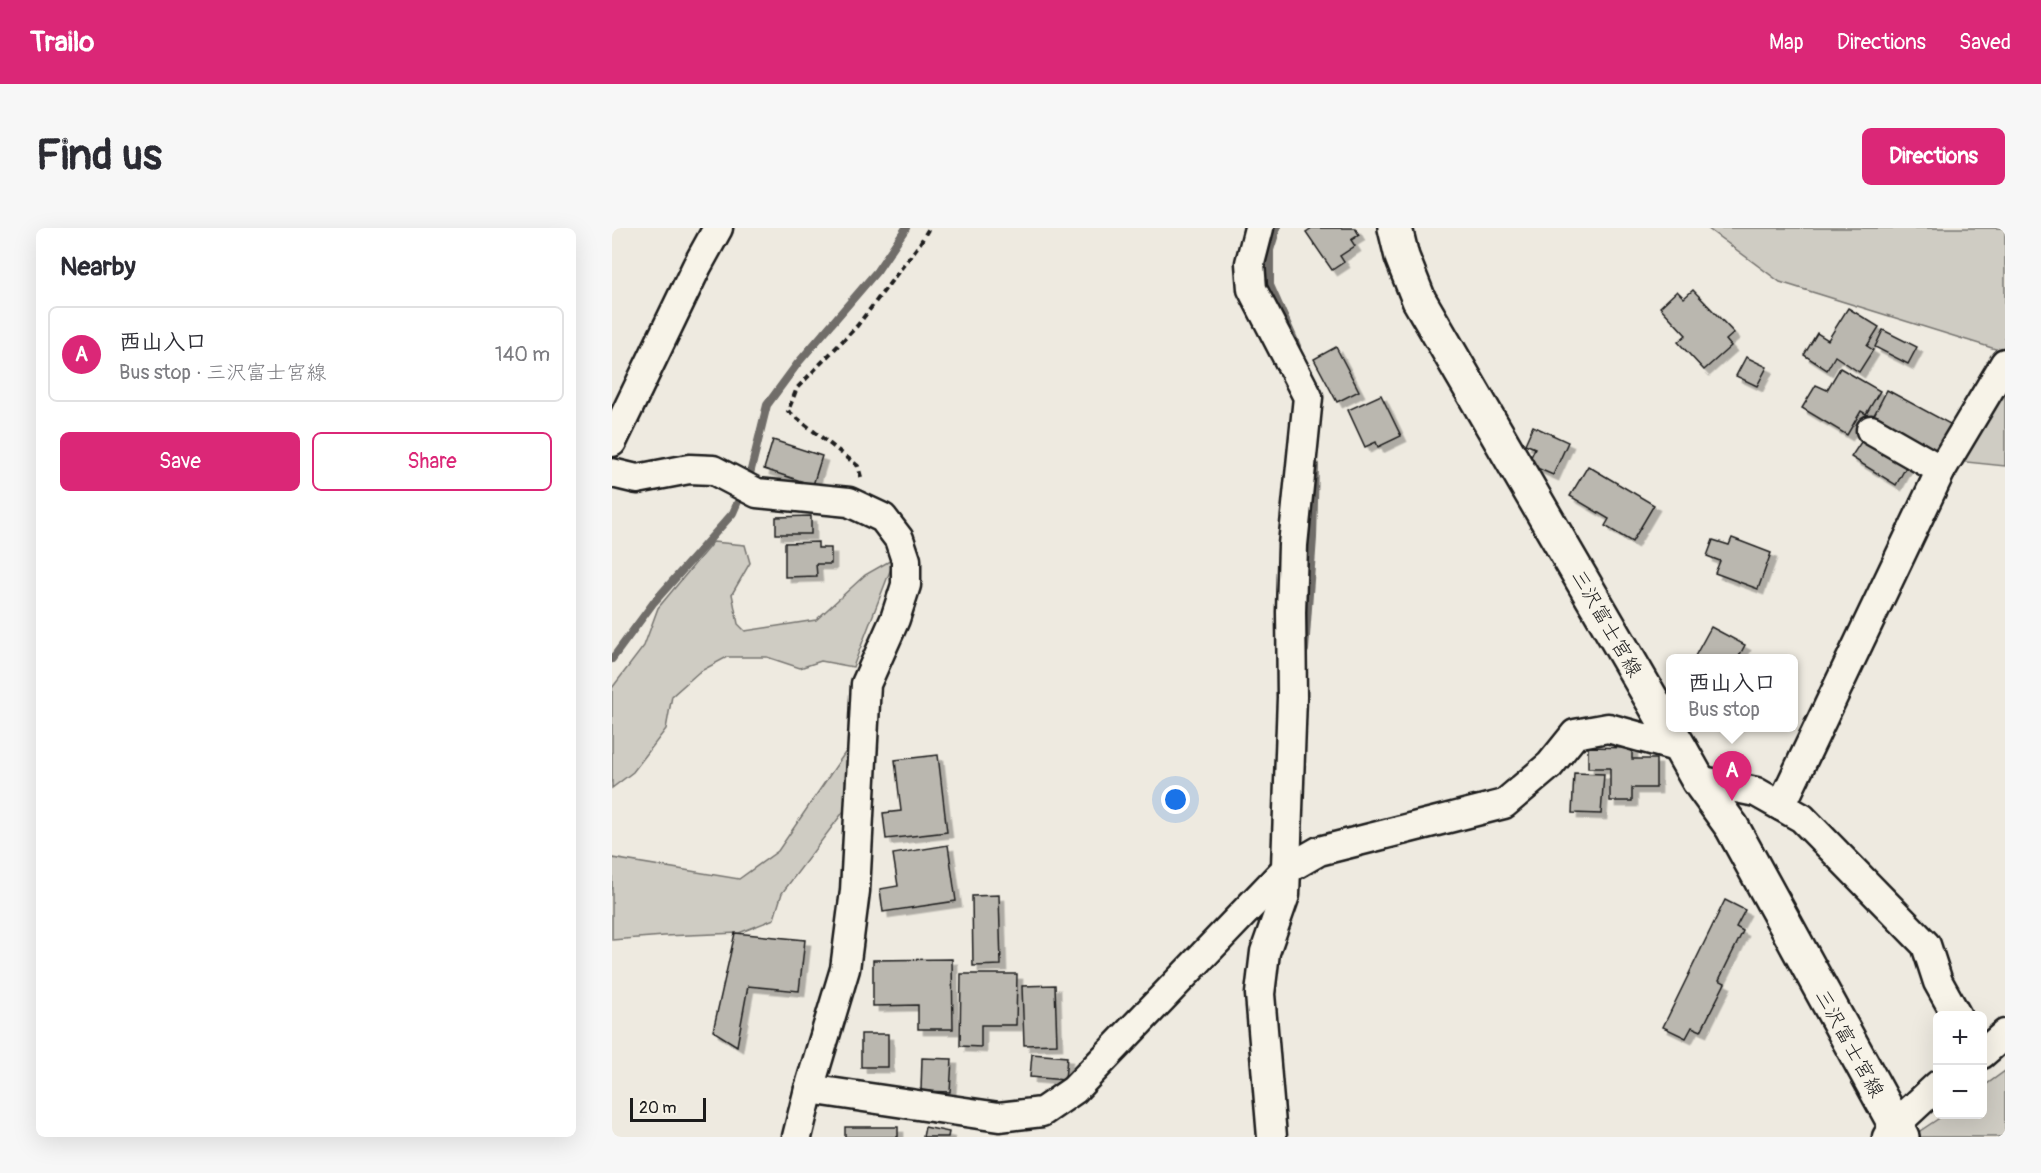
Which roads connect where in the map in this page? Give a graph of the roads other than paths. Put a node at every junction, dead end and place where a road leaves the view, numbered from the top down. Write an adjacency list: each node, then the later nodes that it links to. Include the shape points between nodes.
1 (718, 228): 7 (street)
2 (1259, 228): 15 (street, via 1250,263 1252,289 1308,397 1293,544 1289,813)
3 (1377, 228): 4 (street)
4 (1399, 242): 10 (main road, 三沢富士宮線, via 1419,300)
5 (2005, 363): 8 (street)
6 (1870, 430): 8 (street)
7 (612, 442)
8 (1941, 470): 14 (street)
9 (612, 473): 19 (street, via 637,479 689,469 713,470 757,493 849,502 884,518 899,539 906,560 906,585 895,620 866,684 855,891 845,969)
10 (1666, 724)
11 (1671, 732): 12 (main road, 三沢富士宮線)
12 (1680, 748): 13 (main road, 三沢富士宮線); 15 (street, via 1608,728 1575,734 1550,765 1504,804 1318,851)
13 (1698, 780): 14 (street, via 1756,792); 21 (main road, 三沢富士宮線, via 1732,827)
14 (1781, 806): 16 (street, via 1802,818 1926,945 1938,982)
15 (1284, 871): 19 (street, via 1074,1090 1042,1112 999,1117); 23 (street, via 1285,895 1265,952 1260,994)
16 (1954, 1011)
17 (2005, 1034): 18 (street)
18 (1987, 1050)
19 (809, 1089): 22 (street)
20 (1933, 1091): 21 (street)
21 (1895, 1133)
22 (797, 1137)
23 (1272, 1137)

